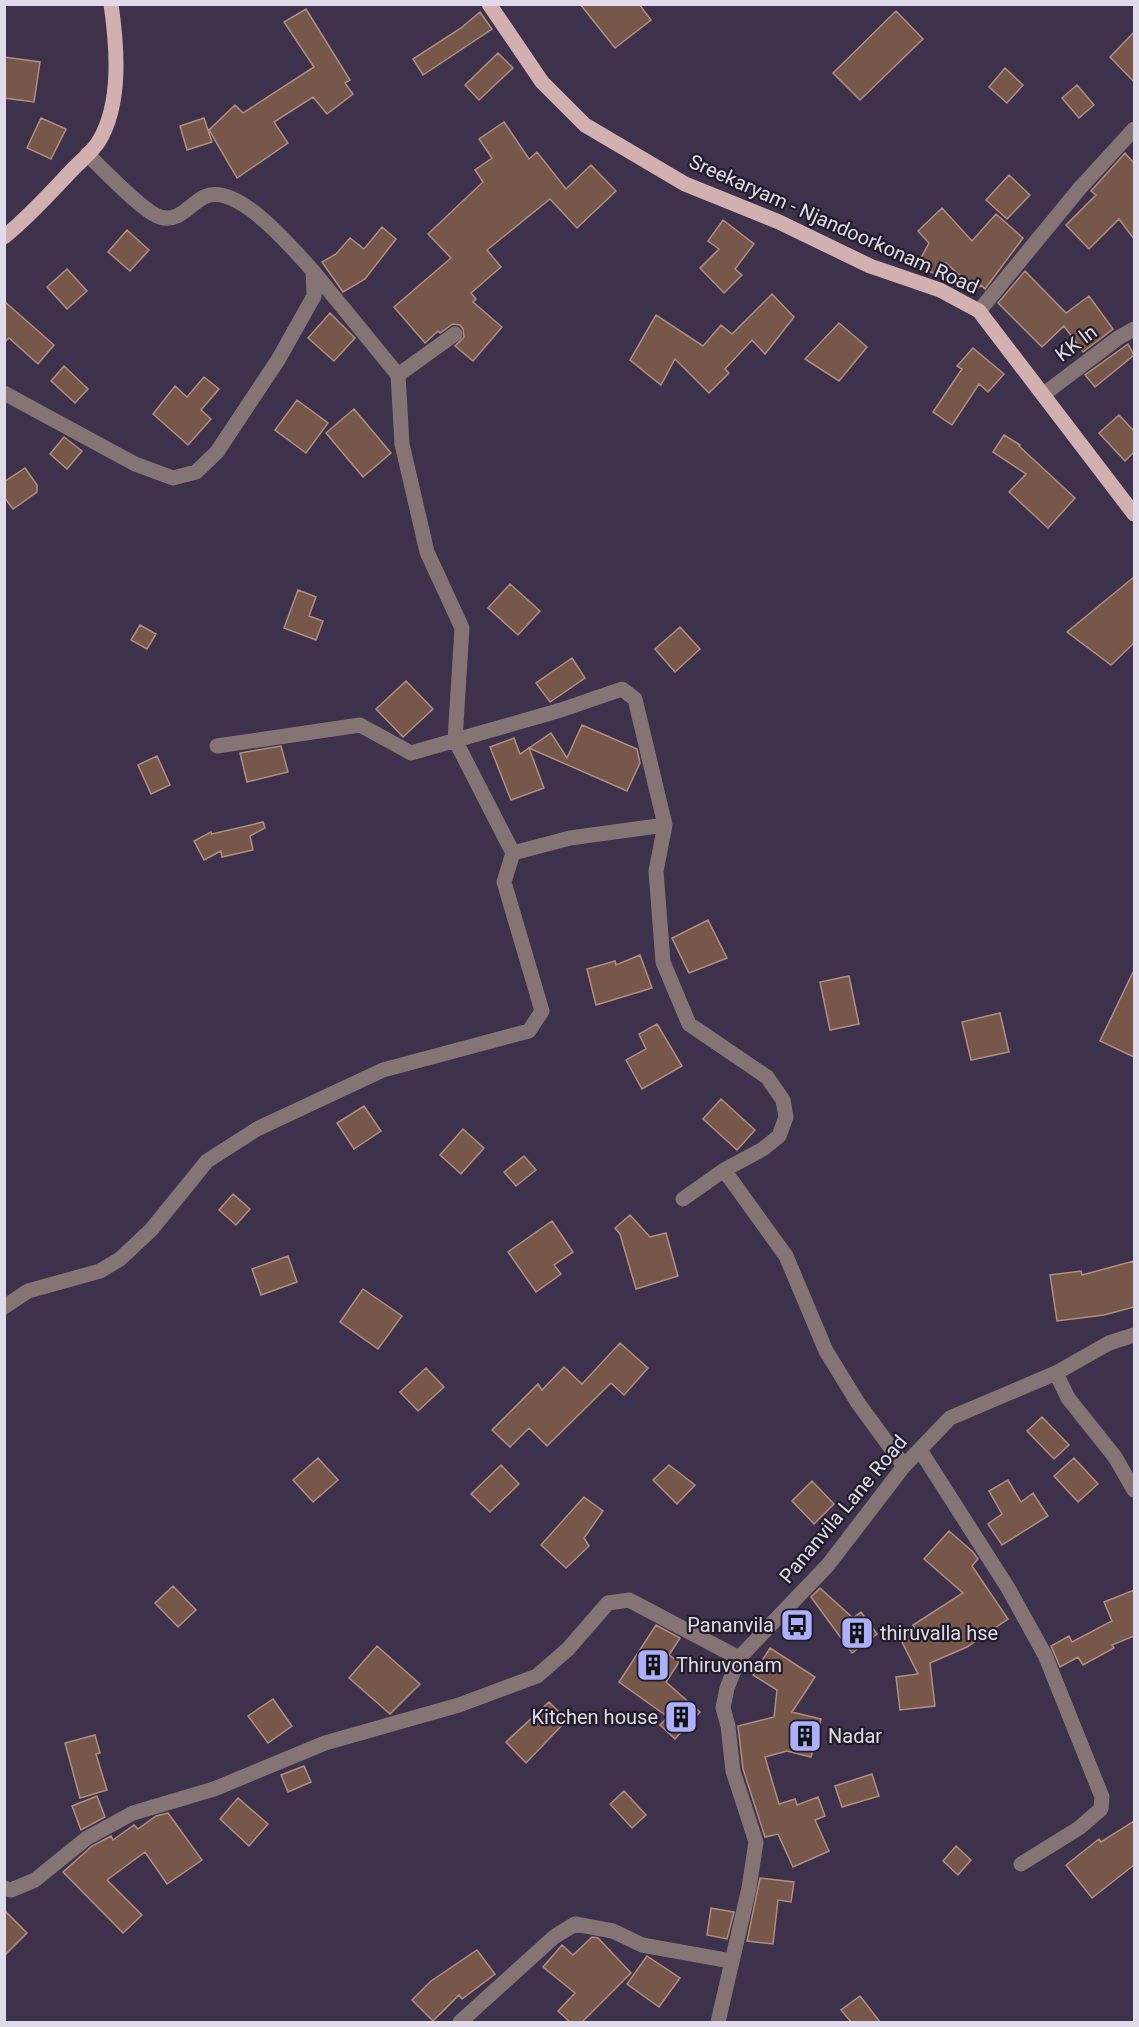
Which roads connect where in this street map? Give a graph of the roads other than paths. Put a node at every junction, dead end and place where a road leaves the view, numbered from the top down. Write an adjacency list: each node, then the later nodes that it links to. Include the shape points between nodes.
1 (111, 4): 4 (main road, via 115,34 113,91 99,142)
2 (489, 4): 7 (main road, Sreekaryam - Njandoorkonam Road, via 542,82 585,125 686,184 779,222 870,266 940,290)
3 (1134, 129): 7 (street)
4 (87, 154): 5 (main road); 6 (street, via 147,210 161,218 183,214 214,194 232,197 276,232)
5 (4, 237)
6 (313, 271): 10 (street); 11 (street, via 314,296 278,360 218,452 196,472 173,478 135,464)
7 (979, 311): 12 (main road, Sreekaryam - Njandoorkonam Road)
8 (1134, 329): 12 (street, KK ln)
9 (455, 334): 10 (street)
10 (398, 375): 14 (street, via 402,444 427,552 462,628)
11 (4, 393)
12 (1044, 394): 13 (main road, Sreekaryam - Njandoorkonam Road)
13 (1134, 514)
14 (455, 740): 15 (street, via 411,753 360,725); 16 (street, via 622,689 635,699); 17 (street)
15 (217, 746)
16 (665, 825): 17 (street, via 570,838); 18 (street, via 656,871 663,962 689,1024 767,1077 783,1100 786,1117 779,1136)
17 (513, 853): 20 (street, via 504,882 542,1011 530,1031 382,1070 256,1129 207,1161 151,1230 120,1259 100,1271 28,1291)
18 (724, 1170): 19 (street); 24 (street, via 786,1256 826,1351)
19 (683, 1198)
20 (4, 1307)
21 (1134, 1335): 22 (street, Pananvila Lane Road, via 1109,1343)
22 (1056, 1373): 23 (street, Pananvila Lane Road, via 950,1418); 25 (street, via 1068,1398 1115,1456)
23 (920, 1450): 24 (street, Pananvila Lane Road); 27 (street, via 1008,1588 1045,1655 1102,1797 1101,1809 1079,1828)
24 (904, 1466): 26 (street, Pananvila Lane Road, via 828,1565)
25 (1134, 1490)
26 (740, 1658): 28 (street, via 629,1600 608,1603 568,1649 537,1676 459,1705 325,1743 214,1789 134,1814 87,1838 35,1880 11,1890); 29 (street, Pananvila Lane Road, via 723,1708 733,1771 756,1842)
27 (1021, 1864)
28 (4, 1888)
29 (731, 1961): 30 (street, via 642,1945 613,1931 575,1924 554,1937); 31 (street, Pananvila Lane Road)
30 (460, 2022)
31 (718, 2022)

